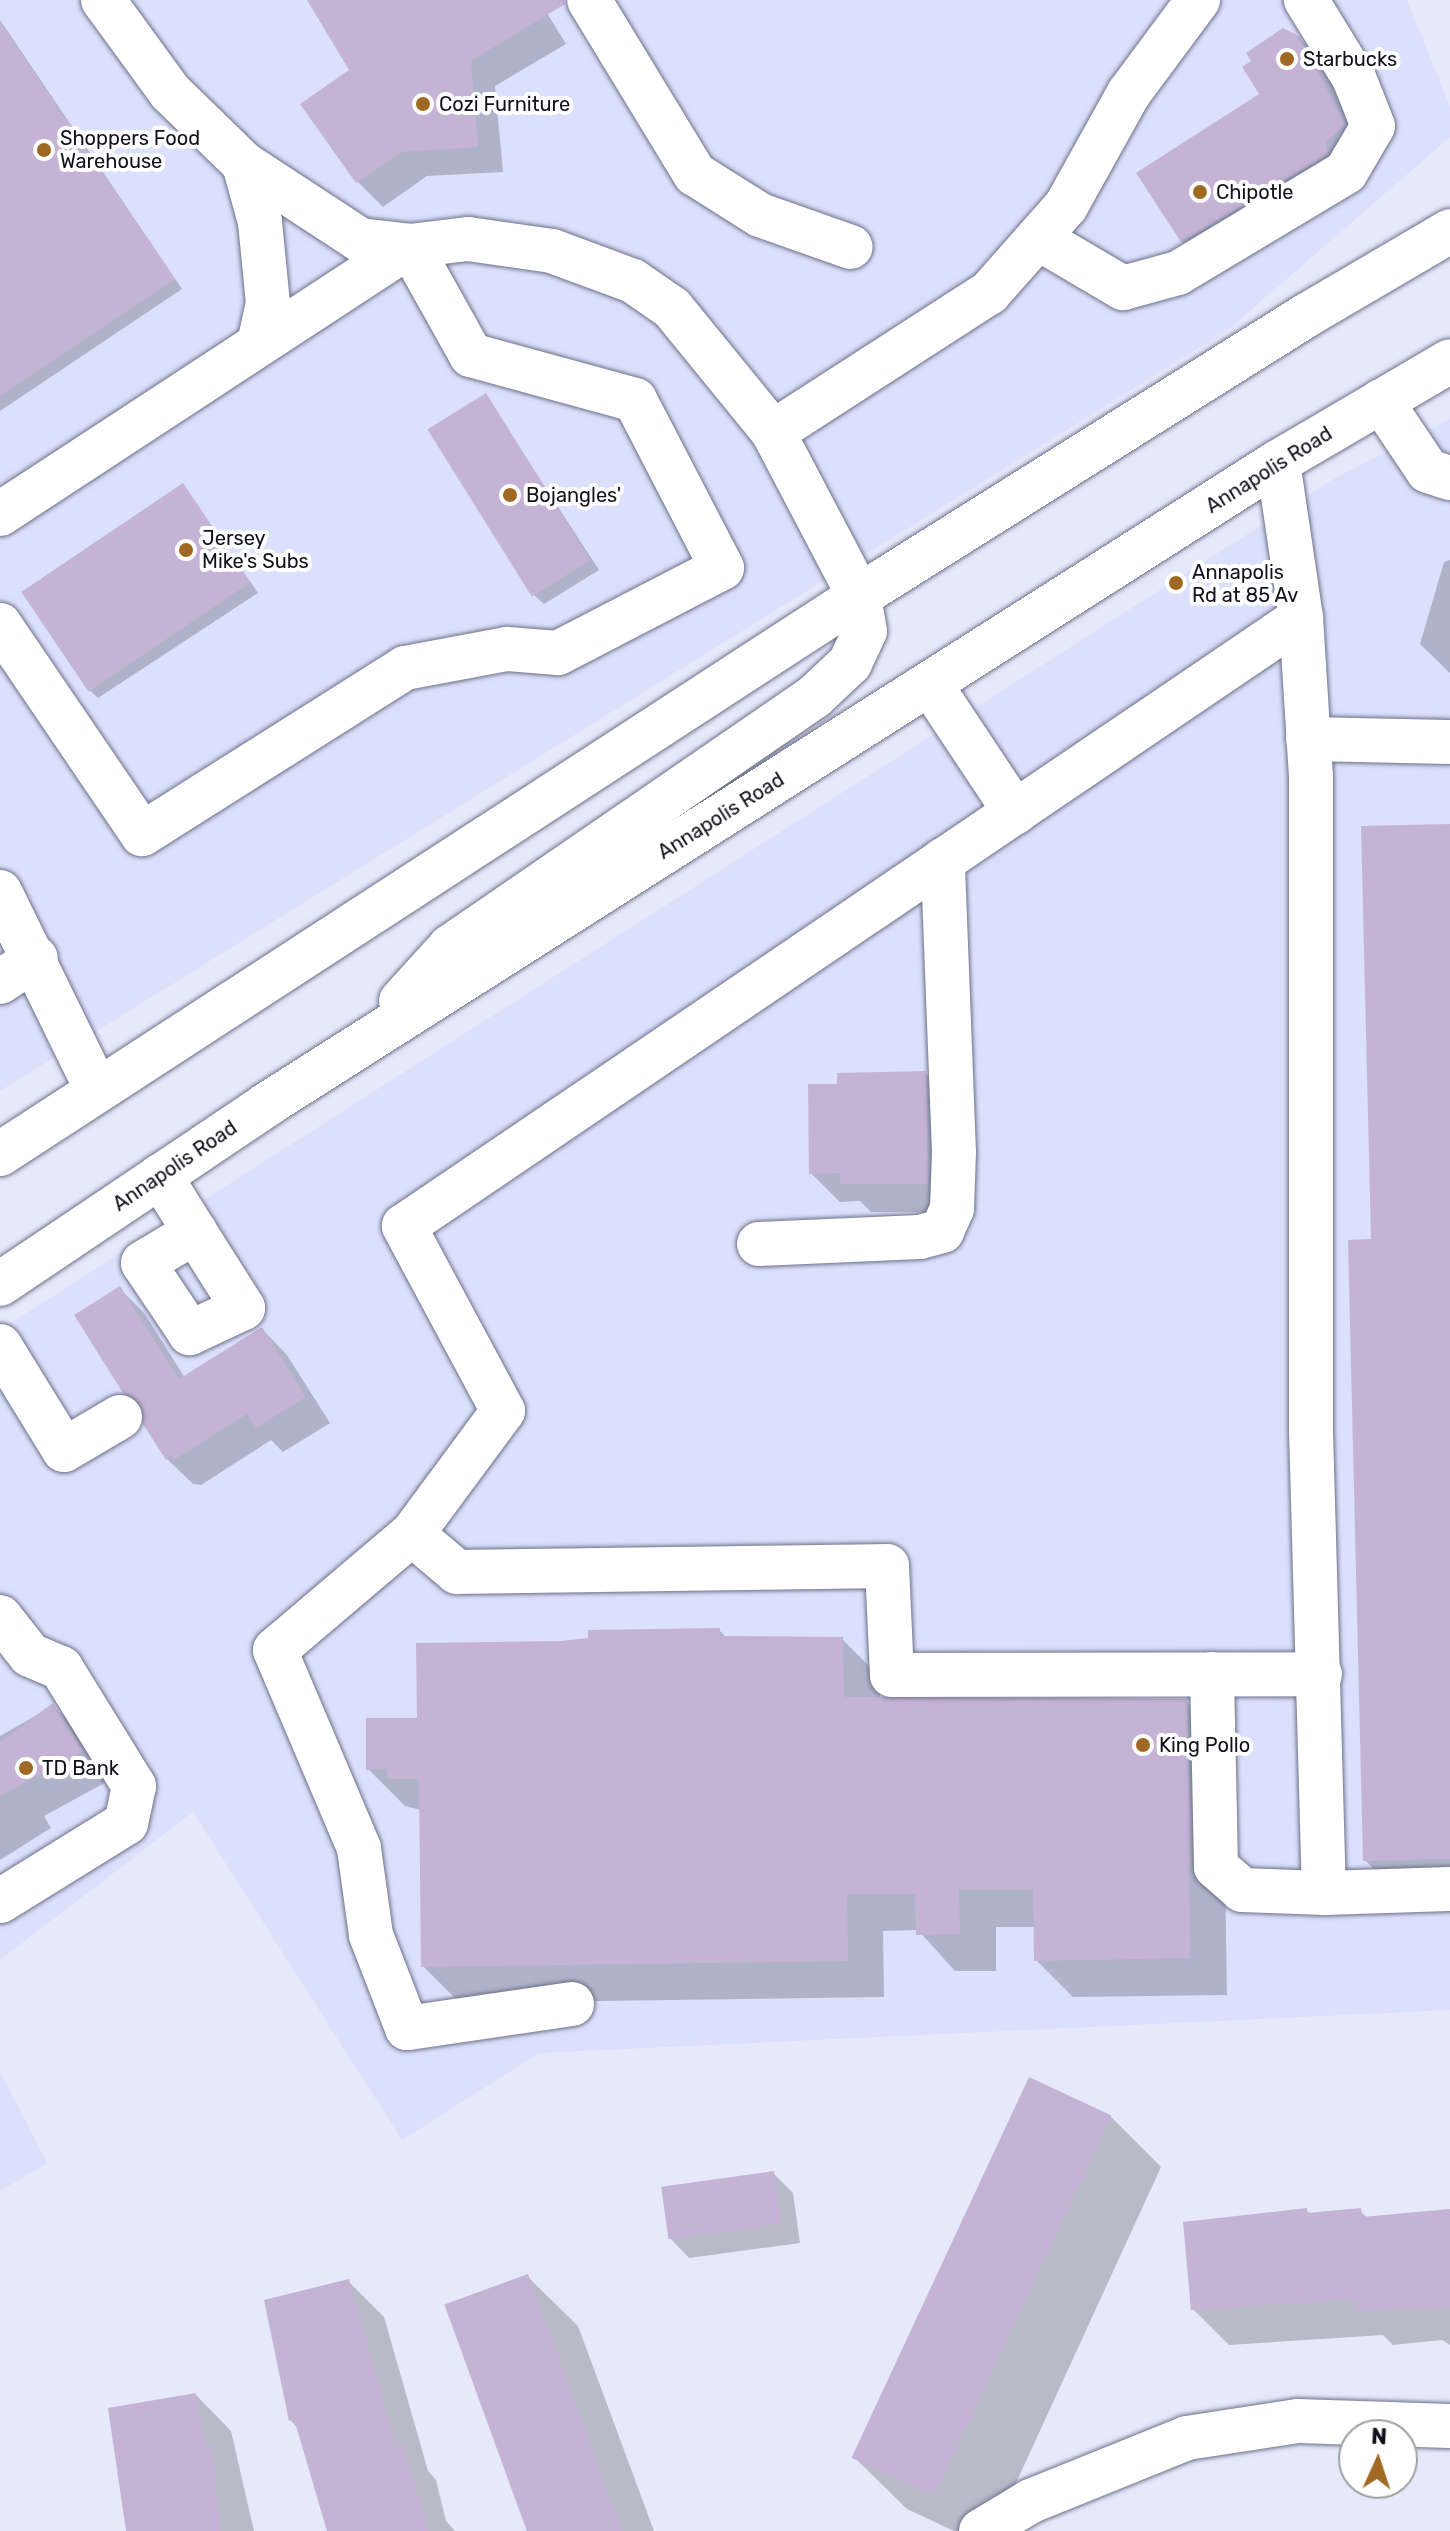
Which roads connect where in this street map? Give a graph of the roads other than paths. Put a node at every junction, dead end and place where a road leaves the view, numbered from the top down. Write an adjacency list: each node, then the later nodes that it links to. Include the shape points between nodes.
1 (103, 0): 5 (main road, via 170,92)
2 (589, 0): 9 (main road, via 695,174 760,215)
3 (1198, 0): 7 (main road, via 1129,93 1066,206)
4 (1306, 0): 7 (main road, via 1354,78 1373,126 1346,172 1178,273 1123,288)
5 (244, 164): 8 (main road, via 360,240); 10 (main road, via 260,222 268,303)
6 (1450, 231): 17 (main road)
7 (1038, 238): 13 (main road, via 989,293)
8 (410, 246): 10 (main road); 13 (main road, via 468,239 552,251 633,281 700,336); 19 (main road, via 471,355 635,400 722,568 558,653 507,649 405,668 142,834)
9 (851, 247)
10 (259, 344): 16 (main road)
11 (1450, 361): 12 (main road, Annapolis Road)
12 (1381, 401): 14 (main road, Annapolis Road); 15 (main road, via 1428,471)
13 (773, 432): 17 (main road)
14 (1278, 462): 18 (main road); 20 (main road, Annapolis Road)
15 (1450, 478)
16 (0, 514)
17 (859, 596): 28 (main road, via 865,631 850,663 814,697 450,947); 29 (main road)
18 (1301, 618): 21 (main road); 23 (main road)
19 (0, 625)
20 (930, 684): 23 (main road); 28 (main road, Annapolis Road)
21 (1308, 739): 22 (main road); 40 (main road, via 1311,1416)
22 (1450, 742)
23 (1015, 812): 24 (main road)
24 (943, 860): 33 (main road, via 954,1153 952,1209 942,1231 920,1237); 37 (main road, via 404,1226 503,1411)
25 (0, 892): 26 (main road)
26 (36, 958): 27 (main road); 29 (main road)
27 (0, 982)
28 (362, 1044): 31 (main road, Annapolis Road)
29 (97, 1090): 30 (main road)
30 (0, 1154)
31 (160, 1176): 32 (main road); 34 (main road, Annapolis Road)
32 (195, 1232)
33 (759, 1244)
34 (0, 1284)
35 (0, 1346): 36 (main road, via 64,1450)
36 (120, 1417)
37 (412, 1534): 39 (main road, via 457,1572 887,1566 892,1675); 44 (main road, via 275,1650 359,1848 371,1935 407,2028)
38 (0, 1617): 43 (main road, via 30,1655 61,1668 134,1786 126,1823)
39 (1212, 1674): 40 (main road); 42 (main road, via 1216,1867 1242,1890)
40 (1320, 1674): 42 (main road)
41 (1450, 1889): 42 (main road)
42 (1324, 1893)
43 (0, 1901)
44 (572, 2004)
45 (1450, 2426): 46 (main road, via 1298,2421 1187,2438 1031,2501)
46 (981, 2531)

